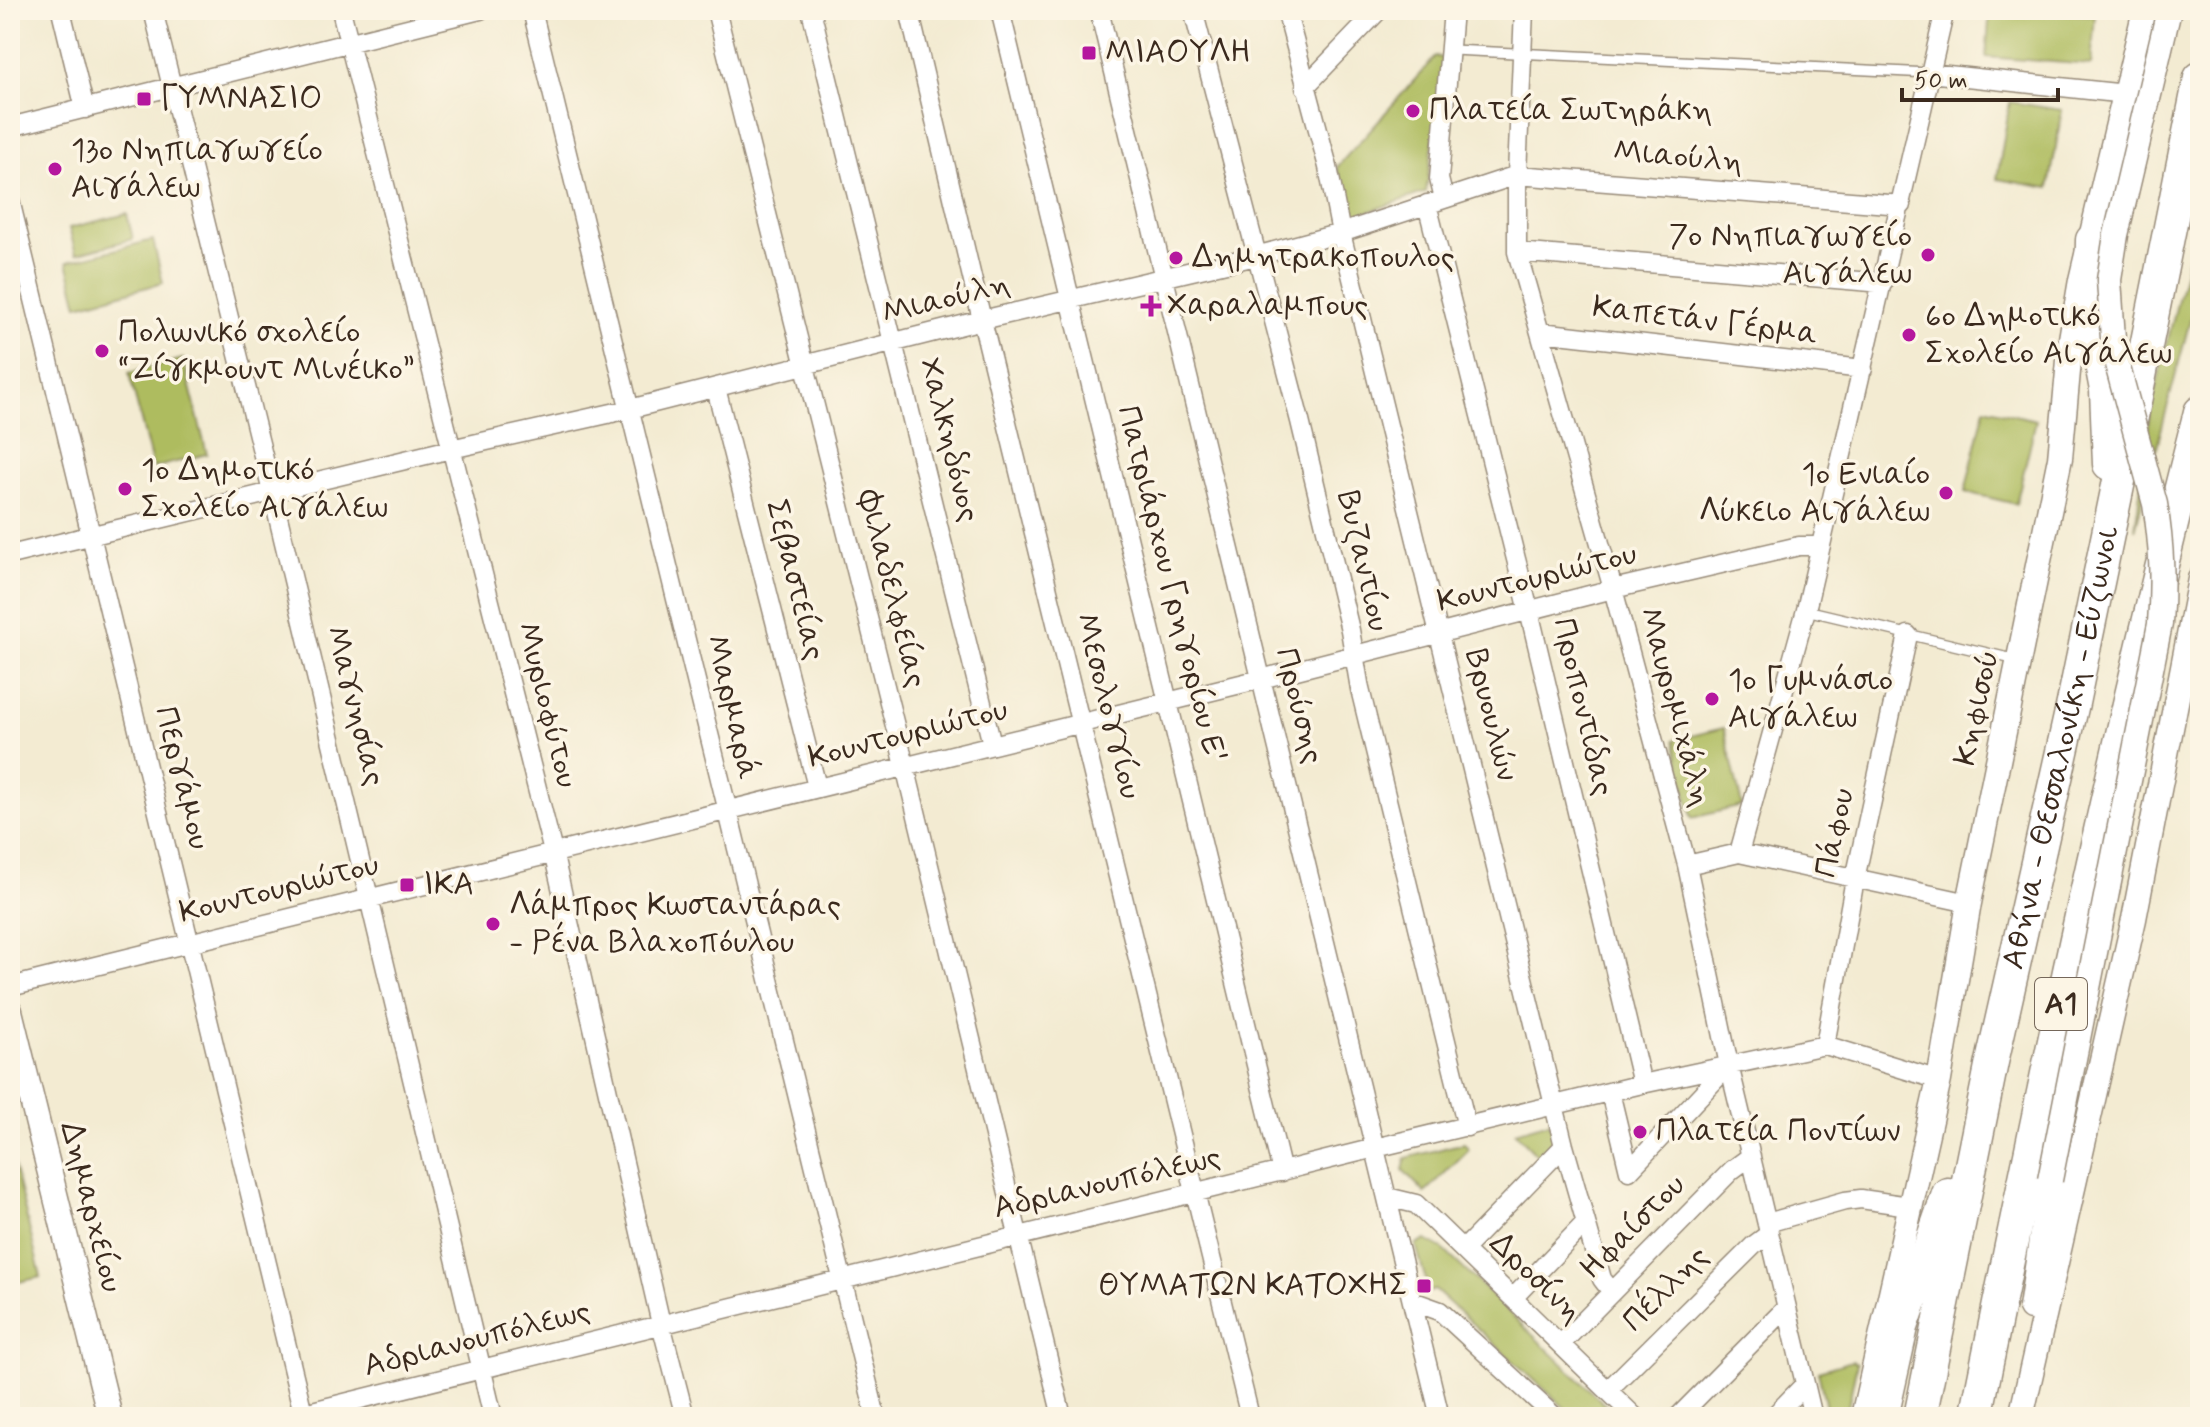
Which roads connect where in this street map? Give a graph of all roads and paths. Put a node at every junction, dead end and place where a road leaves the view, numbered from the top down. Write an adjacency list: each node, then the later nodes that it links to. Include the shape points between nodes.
1 (61, 10): 27 (street)
2 (153, 10): 24 (street, Μαγνησίας)
3 (341, 10): 19 (street, Μυριοφύτου)
4 (480, 10): 19 (street)
5 (532, 10): 46 (street, Μαρμαρά)
6 (716, 10): 43 (street, Φιλαδελφείας)
7 (811, 10): 42 (street, Χαλκηδόνος)
8 (909, 10): 40 (street, Μεσολογγίου)
9 (1000, 10): 39 (street, Πατριάρχου Γρηγορίου Ε')
10 (1099, 10): 37 (street, Προύσης)
11 (1193, 10): 36 (street, Βυζαντίου)
12 (1286, 10): 25 (street, Βρυουλών)
13 (1379, 10): 25 (street)
14 (1453, 10): 20 (street, Προποντίδας)
15 (1524, 10): 21 (street, Μαυρομιχάλη)
16 (1945, 10): 22 (street)
17 (2145, 10): 26 (main road, Κηφισού)
18 (2169, 10): 93 (main road, bridge, via 2109,280 2114,353 2159,530 2164,569 2160,624)
19 (349, 42): 24 (street); 49 (street, Μυριοφύτου)
20 (1452, 50): 21 (lane); 31 (street, Προποντίδας)
21 (1522, 54): 22 (lane); 29 (street, Μαυρομιχάλη)
22 (1929, 73): 26 (street); 32 (street)
23 (2200, 78): 52 (highway, Αθήνα - Θεσσαλονίκη - Εύζωνοι / Α1)
24 (174, 86): 27 (street); 51 (street, Μαγνησίας)
25 (1305, 87): 33 (street, Βρυουλών)
26 (2126, 94): 34 (main road, Κηφισού)
27 (85, 109): 28 (street)
28 (10, 127)
29 (1517, 175): 31 (street, Μιαούλη); 32 (street, Μιαούλη); 35 (street, Μαυρομιχάλη)
30 (10, 200): 53 (street, Περγάμου)
31 (1435, 201): 33 (street, Μιαούλη); 59 (street, Προποντίδας)
32 (1902, 205): 38 (street)
33 (1341, 233): 36 (street, Μιαούλη); 60 (street, Βρυουλών)
34 (2092, 240): 52 (highway, via 2094,327 2109,422); 63 (main road, Κηφισού, via 2071,339 2060,458)
35 (1517, 252): 38 (street); 41 (street, Μαυρομιχάλη)
36 (1256, 256): 37 (street, Μιαούλη); 62 (street, Βυζαντίου)
37 (1163, 276): 39 (street, Μιαούλη); 64 (street, Προύσης)
38 (1883, 283): 44 (street)
39 (1070, 299): 40 (street, Μιαούλη); 65 (street, Πατριάρχου Γρηγορίου Ε')
40 (982, 320): 42 (street, Μιαούλη); 66 (street, Μεσολογγίου)
41 (1541, 332): 44 (street, Καπετάν Γέρμα); 57 (street, Μαυρομιχάλη)
42 (894, 343): 43 (street, Μιαούλη); 67 (street, Χαλκηδόνος)
43 (805, 366): 45 (street, Μιαούλη); 68 (street, Φιλαδελφείας)
44 (1863, 369): 54 (street)
45 (716, 388): 46 (street, Μιαούλη); 69 (street, Σεβαστείας)
46 (630, 409): 49 (street, Μιαούλη); 70 (street, Μαρμαρά)
47 (2200, 412): 50 (highway, Αθήνα - Θεσσαλονίκη - Εύζωνοι / Α1)
48 (2200, 432): 50 (highway)
49 (451, 449): 51 (street, Μιαούλη); 71 (street, Μυριοφύτου)
50 (2183, 480): 106 (highway, Αθήνα - Θεσσαλονίκη - Εύζωνοι / Α1, via 2131,689)
51 (272, 492): 53 (street, Μιαούλη); 75 (street, Μαγνησίας)
52 (2108, 527): 81 (highway, Αθήνα - Θεσσαλονίκη - Εύζωνοι / Α1)
53 (91, 536): 55 (street, Μιαούλη); 77 (street, Περγάμου)
54 (1821, 546): 57 (street, Κουντουριώτου, via 1799,546); 58 (street)
55 (10, 555)
56 (2200, 579): 130 (main road, via 2134,919)
57 (1613, 589): 59 (street, Κουντουριώτου); 73 (street, Μαυρομιχάλη)
58 (1806, 610): 61 (lane); 72 (street)
59 (1529, 611): 60 (street, Κουντουριώτου); 84 (street, Προποντίδας)
60 (1440, 632): 62 (street, Κουντουριώτου); 87 (street, Βρυουλών)
61 (1908, 635): 63 (lane); 74 (street, Πάφου)
62 (1354, 654): 64 (street, Κουντουριώτου); 88 (street, Βυζαντίου)
63 (2020, 661): 76 (main road, Κηφισού)
64 (1261, 679): 65 (street, Κουντουριώτου); 90 (street, Προύσης)
65 (1169, 700): 66 (street, Κουντουριώτου); 92 (street, Πατριάρχου Γρηγορίου Ε')
66 (1081, 722): 67 (street, Κουντουριώτου); 94 (street, Μεσολογγίου)
67 (992, 744): 68 (street, Κουντουριώτου)
68 (905, 766): 69 (street, Κουντουριώτου); 99 (street, Φιλαδελφείας)
69 (817, 787): 70 (street, Κουντουριώτου)
70 (726, 810): 71 (street, Κουντουριώτου); 101 (street, Μαρμαρά)
71 (553, 852): 75 (street, Κουντουριώτου); 107 (street, Μυριοφύτου)
72 (1739, 853): 73 (street); 74 (street)
73 (1687, 865): 82 (street, Μαυρομιχάλη)
74 (1855, 879): 76 (street); 80 (street, Πάφου)
75 (370, 897): 77 (street, Κουντουριώτου); 109 (street, Μαγνησίας)
76 (1969, 903): 83 (main road, Κηφισού)
77 (191, 942): 78 (street, Κουντουριώτου); 112 (street, Περγάμου)
78 (10, 987)
79 (10, 1011): 85 (main road, Δημαρχείου)
80 (1825, 1045): 82 (street, Αδριανουπόλεως); 83 (street, Αδριανουπόλεως)
81 (1992, 1062): 126 (highway, via 1902,1327); 127 (highway, Αθήνα - Θεσσαλονίκη - Εύζωνοι / Α1)
82 (1729, 1065): 84 (street, Αδριανουπόλεως); 86 (street, via 1629,1171); 91 (street, Μαυρομιχάλη)
83 (1939, 1080): 96 (main road, Κηφισού)
84 (1642, 1084): 86 (street, Αδριανουπόλεως)
85 (20, 1092): 113 (main road, Δημαρχείου)
86 (1610, 1092): 87 (street, Αδριανουπόλεως)
87 (1555, 1106): 88 (street, Αδριανουπόλεως); 89 (street, Βρυουλών)
88 (1467, 1127): 90 (street, Αδριανουπόλεως)
89 (1564, 1146): 97 (street, Βρυουλών); 100 (street)
90 (1375, 1148): 92 (street, Αδριανουπόλεως); 95 (street, Προύσης)
91 (1751, 1156): 98 (street, Μαυρομιχάλη); 102 (street, Ηφαίστου)
92 (1282, 1172): 94 (street, Αδριανουπόλεως)
93 (2050, 1180): 106 (highway); 129 (main road)
94 (1195, 1193): 99 (street, Αδριανουπόλεως); 118 (street, Μεσολογγίου)
95 (1387, 1197): 100 (street, Δροσίνη, via 1416,1204); 104 (street, Προύσης)
96 (1909, 1206): 98 (street, via 1845,1201); 125 (main road, Κηφισού)
97 (1586, 1222): 102 (street, Βρυουλών, via 1602,1279); 103 (street)
98 (1768, 1229): 105 (street, Μαυρομιχάλη); 111 (street, Πέλλης)
99 (1017, 1236): 101 (street, Αδριανουπόλεως); 117 (street, Φιλαδελφείας)
100 (1464, 1249): 103 (street, Δροσίνη)
101 (842, 1278): 107 (street, Αδριανουπόλεως); 116 (street, Μαρμαρά)
102 (1612, 1292): 108 (street, Ηφαίστου)
103 (1513, 1298): 108 (street, Δροσίνη)
104 (1412, 1301): 119 (street, Προύσης); 120 (street, via 1440,1311)
105 (1786, 1308): 110 (street, Μαυρομιχάλη); 122 (street)
106 (1995, 1320): 128 (highway, Αθήνα - Θεσσαλονίκη - Εύζωνοι / Α1)
107 (661, 1324): 109 (street, Αδριανουπόλεως); 115 (street, Μυριοφύτου)
108 (1561, 1344): 111 (street, Δροσίνη)
109 (481, 1369): 112 (street, Αδριανουπόλεως); 114 (street, Μαγνησίας)
110 (1804, 1385): 123 (street); 124 (street, Μαυρομιχάλη)
111 (1608, 1390): 121 (street, Δροσίνη)
112 (298, 1416)
113 (110, 1417)
114 (493, 1417)
115 (685, 1417)
116 (876, 1417)
117 (1062, 1417)
118 (1250, 1417)
119 (1440, 1417)
120 (1555, 1417)
121 (1635, 1417)
122 (1678, 1417)
123 (1773, 1417)
124 (1813, 1417)
125 (1863, 1417)
126 (1882, 1417)
127 (1920, 1417)
128 (1976, 1417)
129 (2013, 1417)
130 (2021, 1417)

